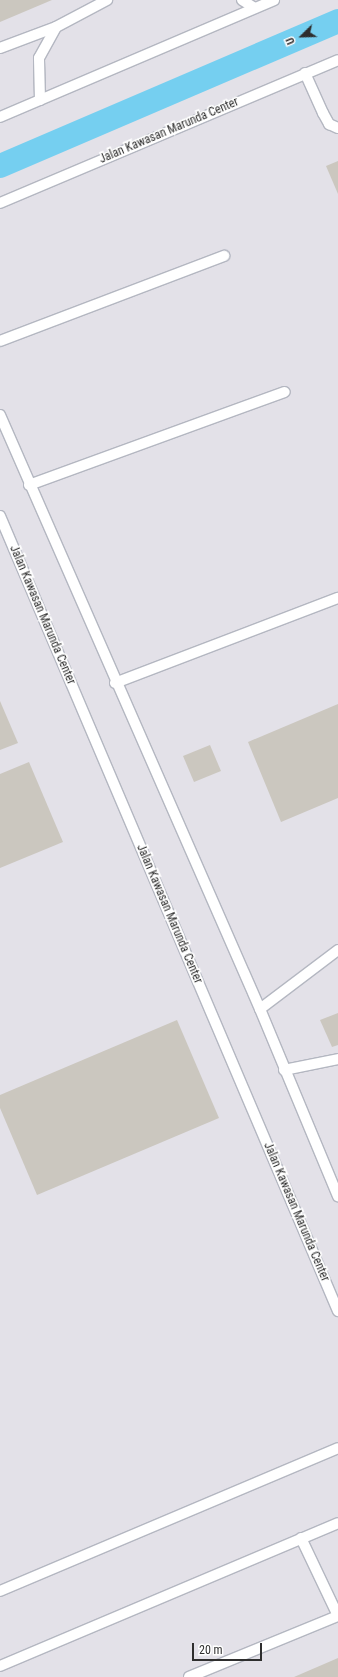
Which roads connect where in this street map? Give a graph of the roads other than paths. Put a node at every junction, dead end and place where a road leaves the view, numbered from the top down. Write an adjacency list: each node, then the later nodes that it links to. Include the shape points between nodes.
1 (107, 0): 5 (lane)
2 (242, 0): 4 (lane)
3 (274, 0): 4 (lane)
4 (254, 8): 9 (lane)
5 (56, 27): 6 (lane); 9 (lane, via 39,58)
6 (0, 48)
7 (338, 60): 8 (lane, Jalan Kawasan Marunda Center)
8 (305, 74): 11 (lane, via 329,124); 12 (lane, Jalan Kawasan Marunda Center)
9 (40, 100): 10 (lane)
10 (0, 116)
11 (338, 128)
12 (0, 203)
13 (224, 256): 14 (lane)
14 (0, 341)
15 (285, 392): 17 (lane)
16 (0, 415): 17 (lane)
17 (29, 485): 20 (lane)
18 (0, 516): 26 (lane, Jalan Kawasan Marunda Center)
19 (338, 598): 20 (lane)
20 (115, 683): 22 (lane)
21 (338, 950): 22 (lane)
22 (260, 1009): 24 (lane)
23 (338, 1059): 24 (lane)
24 (284, 1070): 25 (lane)
25 (338, 1196)
26 (338, 1311)
27 (338, 1448): 30 (lane)
28 (338, 1523): 29 (lane)
29 (301, 1538): 31 (lane); 32 (lane)
30 (0, 1591)
31 (338, 1616): 33 (lane)
32 (0, 1666)
33 (189, 1677)

